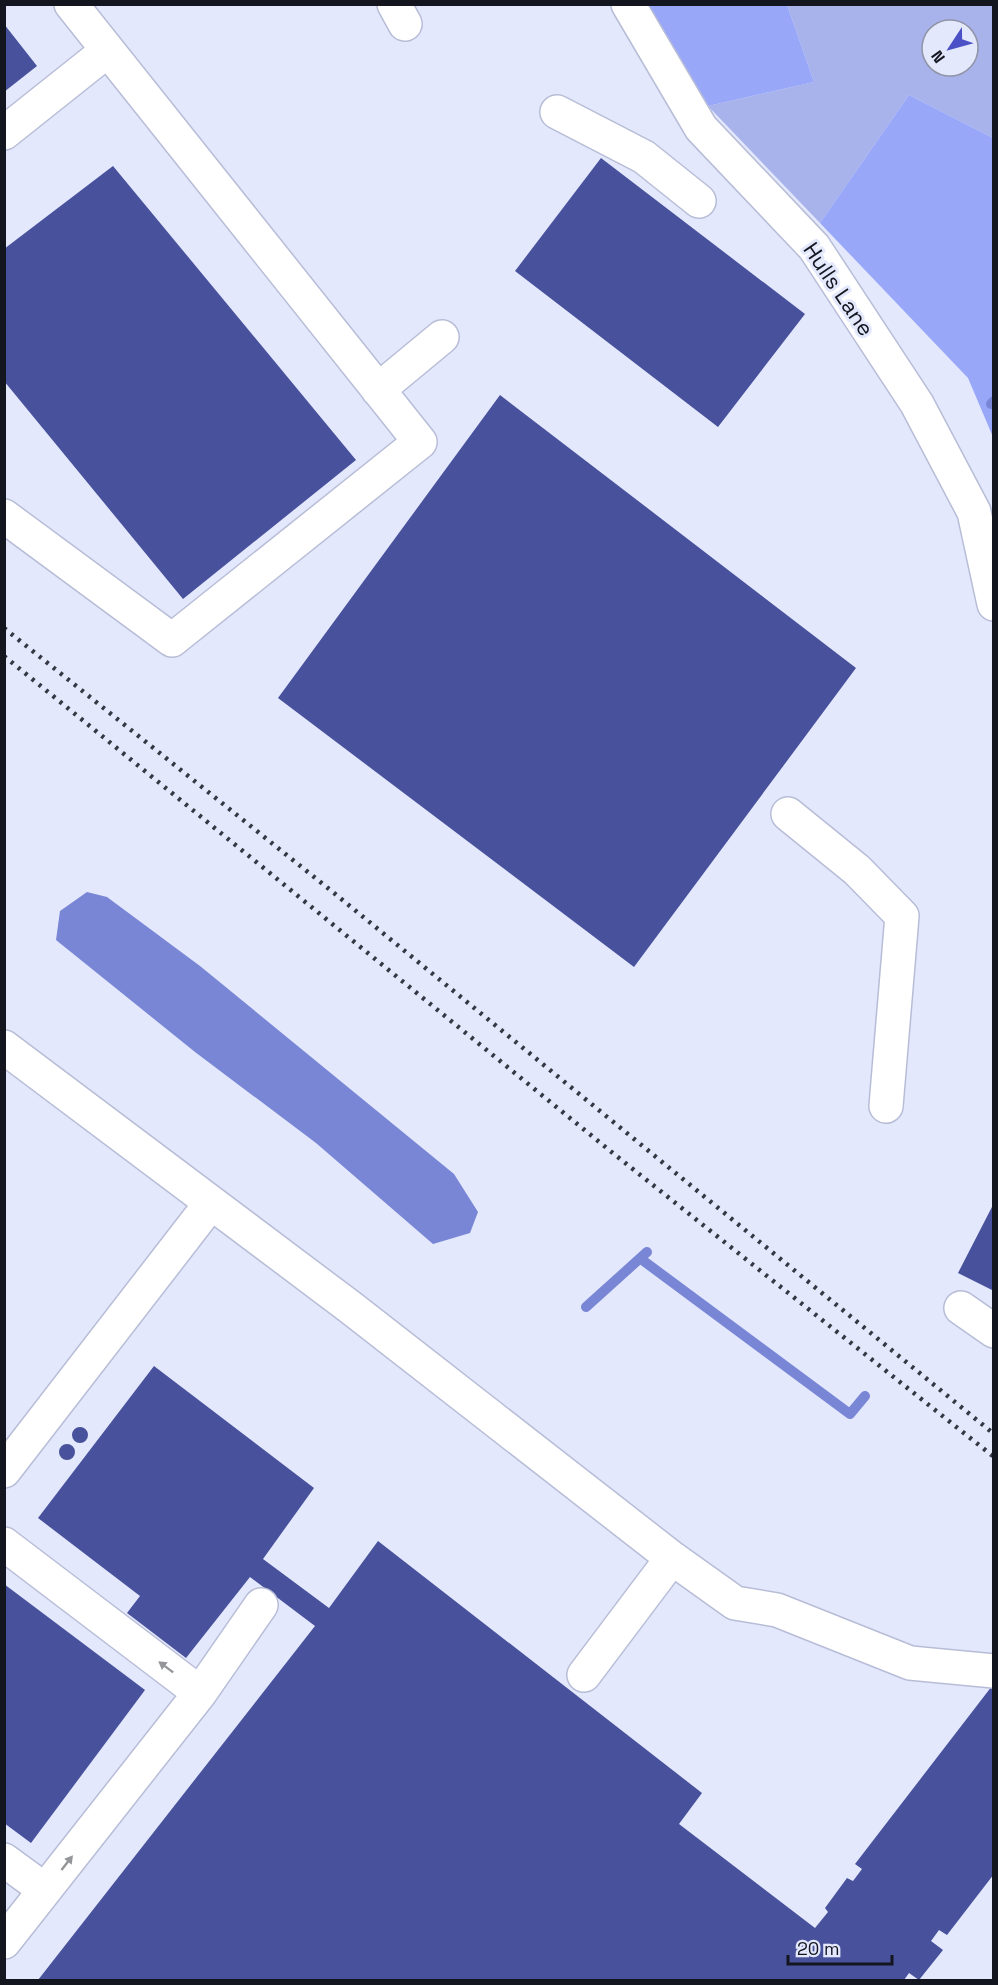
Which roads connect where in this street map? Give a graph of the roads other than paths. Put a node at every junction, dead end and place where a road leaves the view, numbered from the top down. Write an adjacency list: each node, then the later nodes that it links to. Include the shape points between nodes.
1 (71, 4): 3 (street)
2 (628, 4): 10 (street, Hulls Lane, via 701,128 814,247 917,404 975,512)
3 (107, 51): 5 (street); 8 (street)
4 (557, 112): 6 (street, via 644,157)
5 (4, 133)
6 (699, 201)
7 (442, 338): 8 (street)
8 (378, 390): 9 (street, via 420,442 172,640)
9 (4, 516)
10 (993, 604)
11 (788, 814): 13 (street, via 857,870 902,916)
12 (4, 1047): 14 (street)
13 (886, 1106)
14 (212, 1203): 17 (street); 19 (street)
15 (962, 1308): 16 (street)
16 (993, 1331)
17 (4, 1471)
18 (4, 1544): 23 (street, one-way to 18)
19 (672, 1558): 21 (street, via 735,1603 777,1610 910,1663); 22 (street)
20 (261, 1605): 23 (street)
21 (993, 1671)
22 (584, 1675)
23 (200, 1693): 25 (street, one-way to 23)
24 (4, 1860): 25 (street)
25 (45, 1890): 26 (street)
26 (4, 1942)

